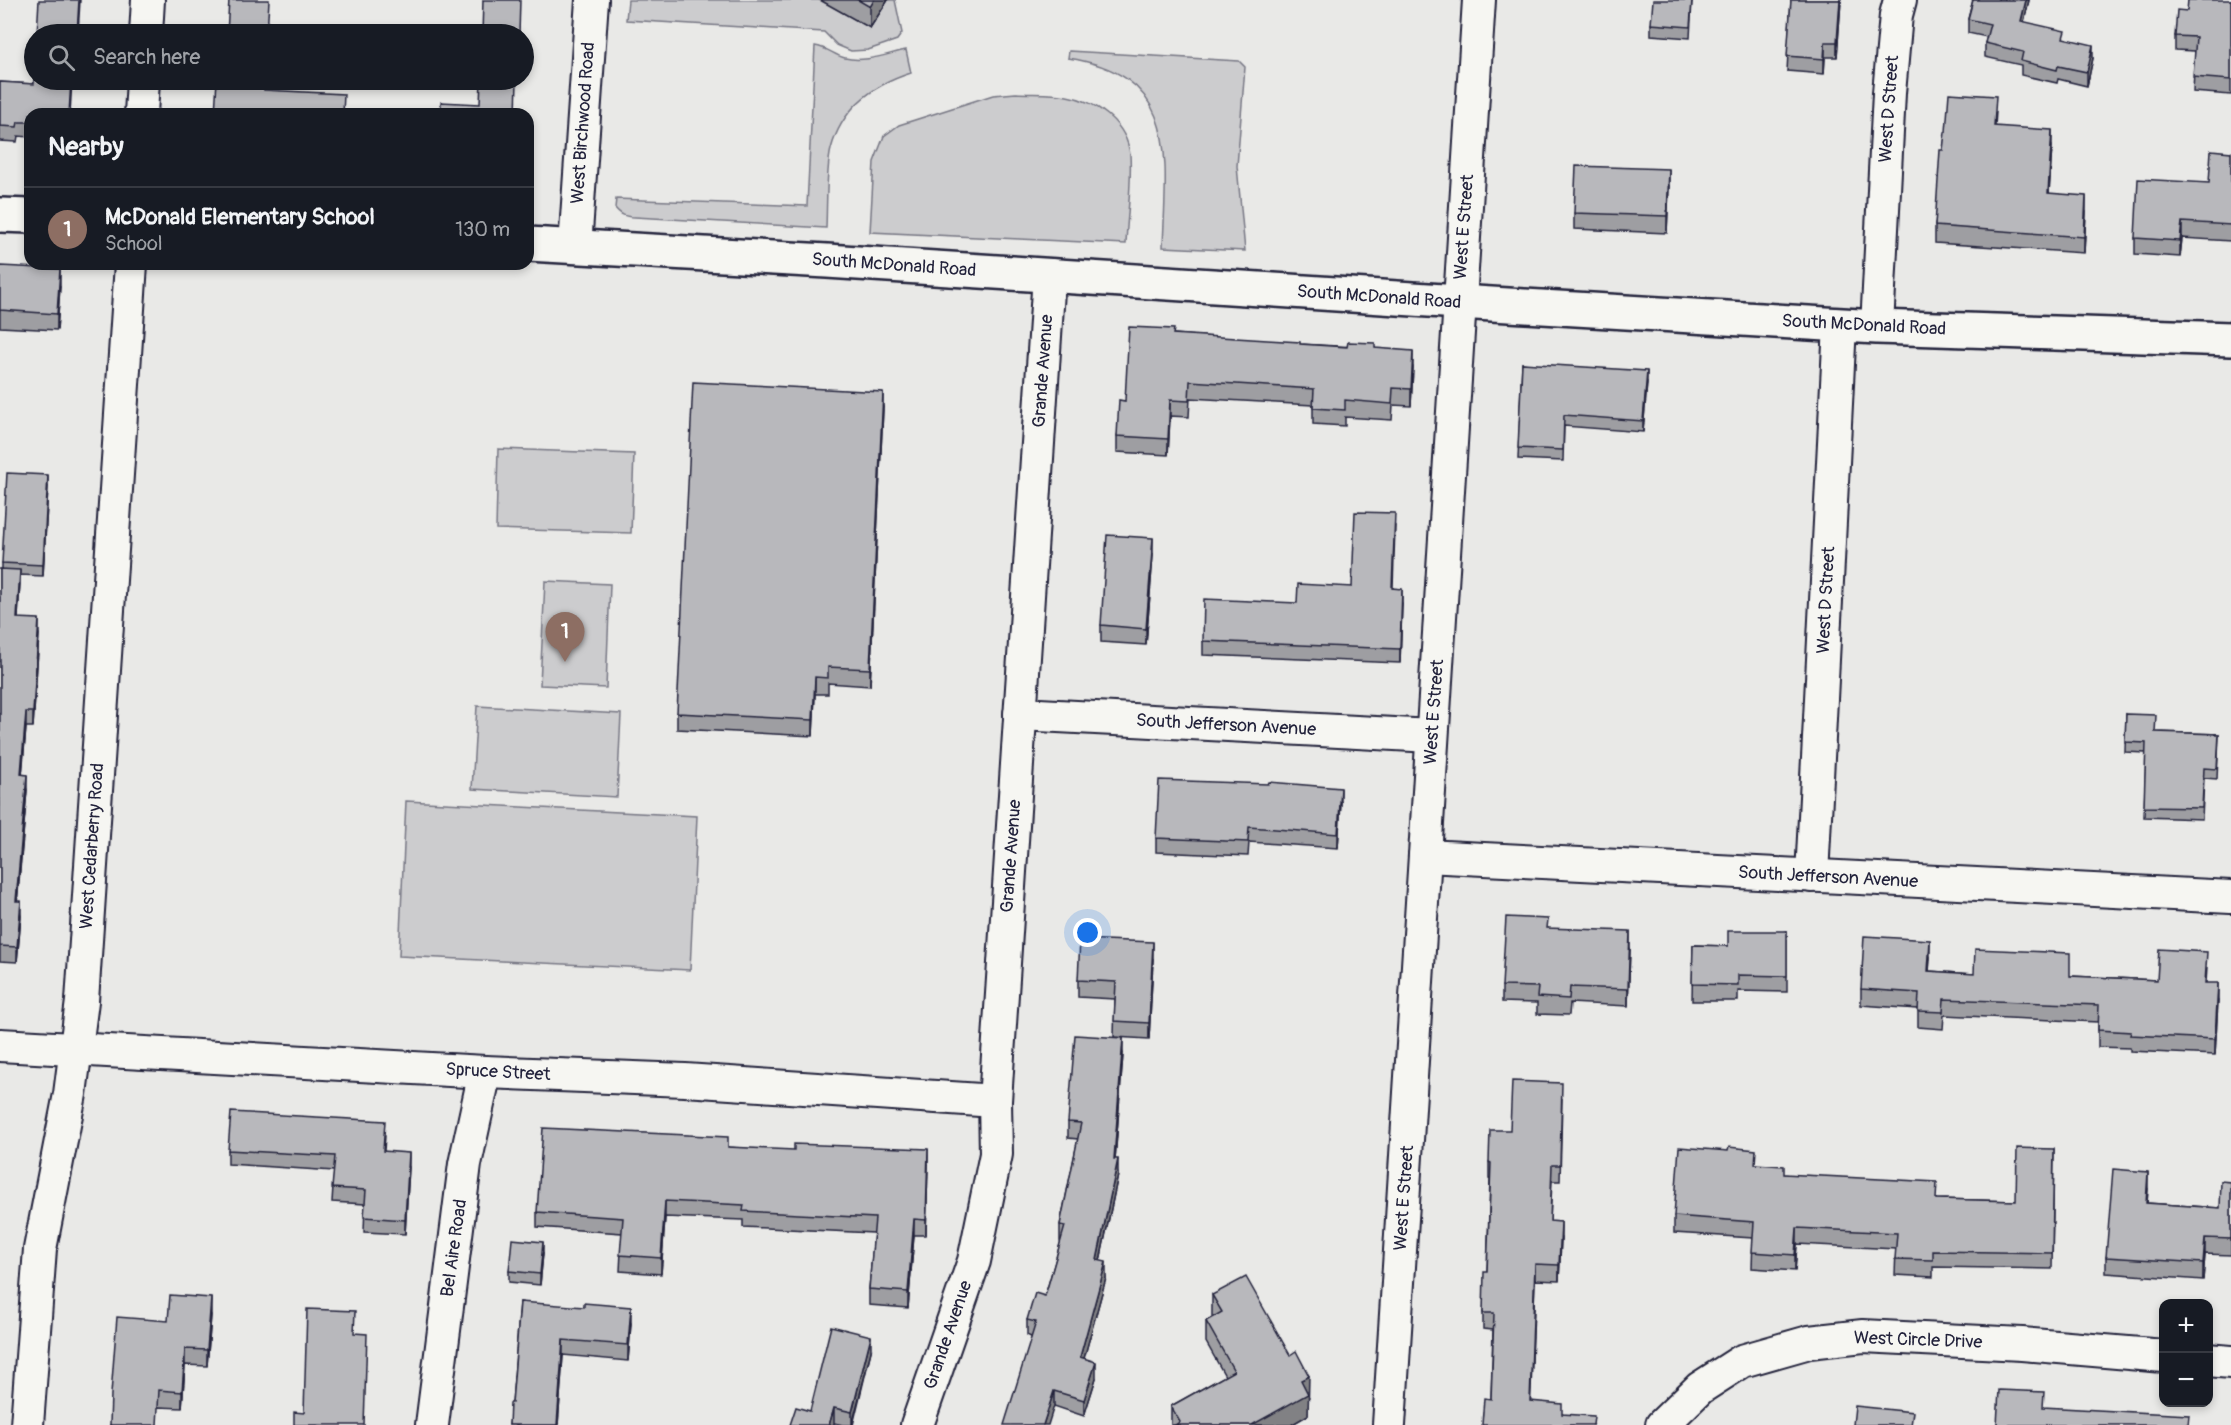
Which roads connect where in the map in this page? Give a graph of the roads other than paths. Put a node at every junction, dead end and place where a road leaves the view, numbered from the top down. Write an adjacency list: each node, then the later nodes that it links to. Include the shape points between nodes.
1 (148, 0): 5 (street)
2 (591, 0): 11 (street, West Birchwood Road)
3 (1479, 0): 14 (street, West E Street)
4 (1900, 0): 16 (street, West D Street, via 1889,93)
5 (147, 24)
6 (142, 90): 7 (street)
7 (141, 108)
8 (0, 215): 9 (street)
9 (24, 216)
10 (534, 244): 11 (street, South McDonald Road)
11 (575, 247): 13 (street, South McDonald Road)
12 (131, 270): 24 (street, West Cedarberry Road)
13 (1049, 275): 14 (street, South McDonald Road); 18 (street, Grande Avenue)
14 (1460, 302): 15 (street, South McDonald Road); 19 (street, West E Street)
15 (1840, 325): 16 (street, South McDonald Road); 21 (street, West D Street)
16 (1877, 327): 17 (street, South McDonald Road)
17 (2231, 339)
18 (1020, 714): 19 (street, South Jefferson Avenue); 26 (street, Grande Avenue)
19 (1432, 736): 20 (street, West E Street)
20 (1425, 856): 21 (street, South Jefferson Avenue); 33 (street, West E Street)
21 (1812, 876): 22 (street, South Jefferson Avenue)
22 (2231, 897)
23 (0, 1045): 24 (street, Spruce Street)
24 (76, 1049): 25 (street, Spruce Street); 30 (street, West Cedarberry Road, via 40,1249)
25 (485, 1072): 26 (street, Spruce Street, via 685,1080); 31 (street, Bel Aire Road, via 465,1164)
26 (995, 1101): 32 (street, Grande Avenue, via 996,1154 974,1261)
27 (2159, 1356): 34 (street, West Circle Drive, via 1863,1336 1809,1342 1742,1361 1700,1388)
28 (2213, 1360): 29 (street)
29 (2231, 1362)
30 (27, 1425)
31 (432, 1425)
32 (917, 1425)
33 (1389, 1425)
34 (1662, 1425)

